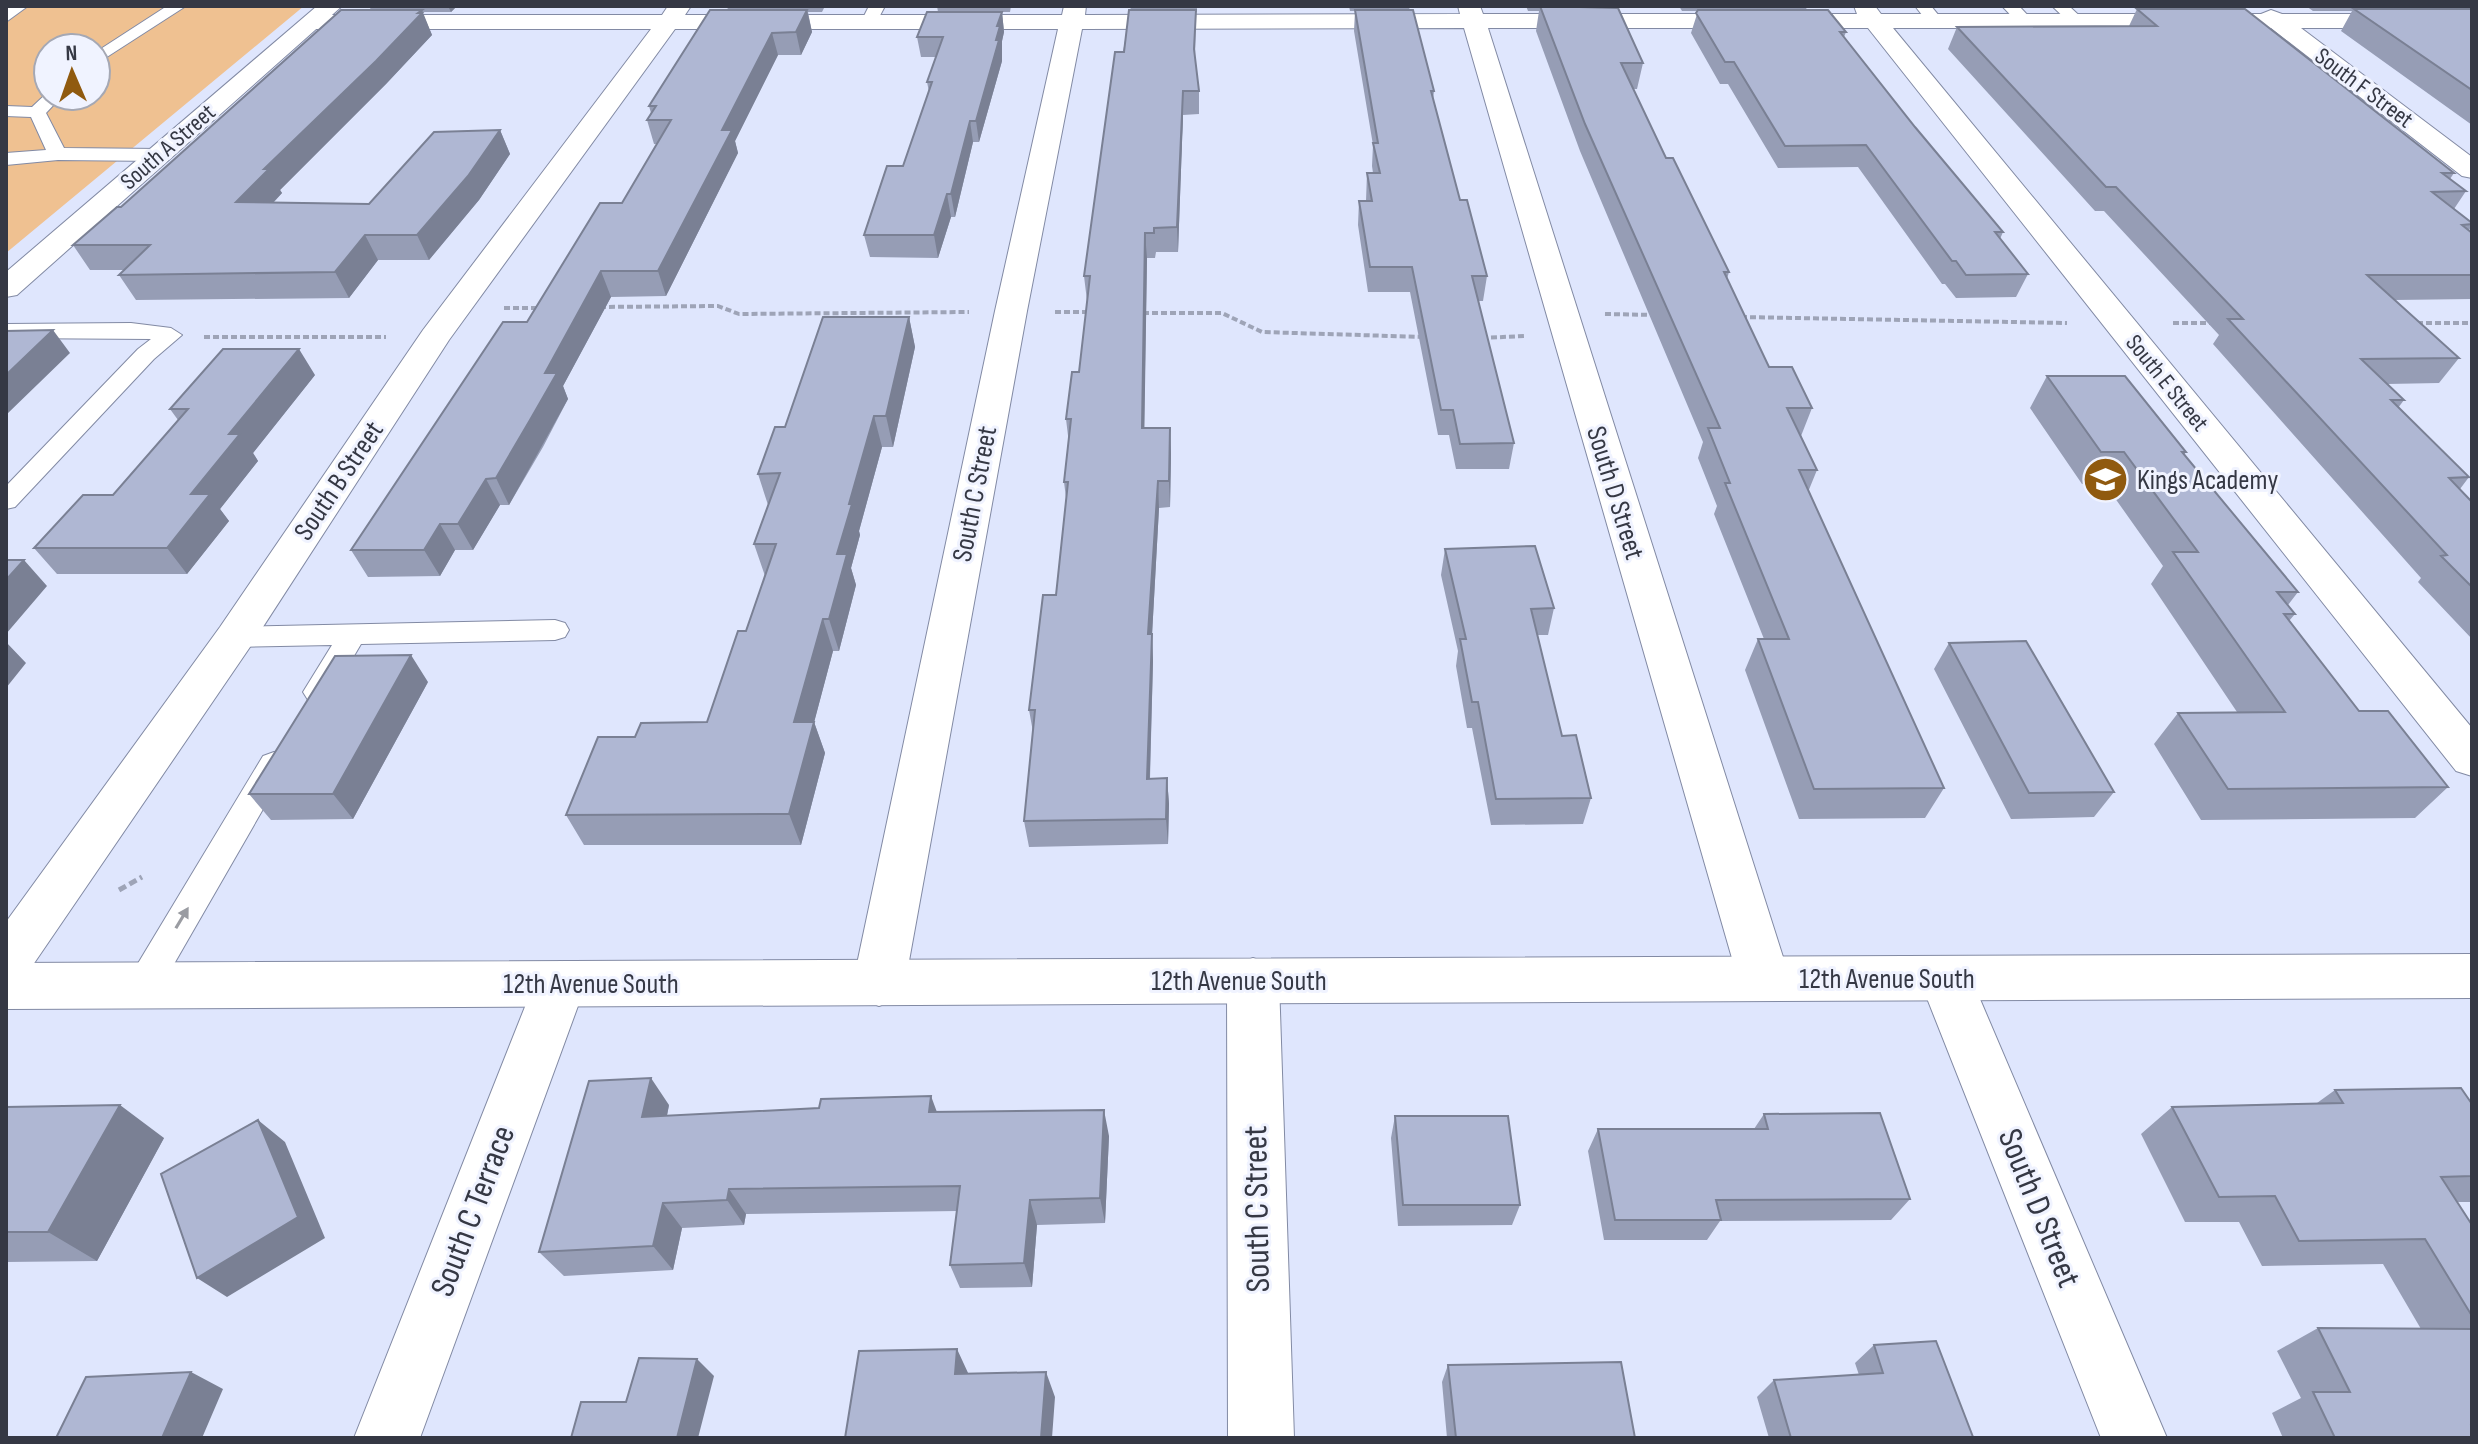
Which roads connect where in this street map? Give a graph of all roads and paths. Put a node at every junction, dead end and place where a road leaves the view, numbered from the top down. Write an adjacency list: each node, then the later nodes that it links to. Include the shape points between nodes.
1 (20, 6): 14 (lane)
2 (178, 6): 17 (lane)
3 (2060, 6): 16 (lane)
4 (2453, 6): 15 (lane)
5 (322, 14): 6 (street); 22 (street, South A Street)
6 (675, 14): 7 (street); 41 (street, South B Street)
7 (873, 14): 8 (street)
8 (1073, 14): 9 (street); 29 (street, South C Street)
9 (1471, 14): 10 (street); 38 (street, South D Street)
10 (1869, 14): 11 (street); 34 (street, South E Street)
11 (1929, 14): 12 (street)
12 (2018, 14): 16 (street)
13 (2267, 14): 15 (street); 16 (street); 24 (street, South F Street)
14 (6, 17)
15 (2472, 20)
16 (2078, 22)
17 (112, 49)
18 (6, 111): 19 (lane)
19 (32, 112)
20 (37, 112): 21 (lane)
21 (58, 154): 22 (lane); 23 (lane)
22 (159, 155): 25 (street, South A Street)
23 (6, 159)
24 (2472, 170)
25 (6, 288)
26 (593, 307): 29 (path, via 718,306 739,314)
27 (499, 308): 28 (path)
28 (546, 308)
29 (1011, 311): 30 (path); 56 (street, South C Street)
30 (1101, 312)
31 (1131, 313): 42 (path, via 1222,313 1262,332)
32 (1659, 315): 38 (path, via 1585,314)
33 (1737, 316): 34 (path)
34 (2119, 323): 35 (path); 50 (street, South E Street)
35 (2225, 323)
36 (2410, 323): 37 (path)
37 (2472, 323)
38 (1564, 327): 43 (path, via 1533,336); 54 (street, South D Street)
39 (6, 331): 45 (lane, via 131,330 171,335 146,354)
40 (196, 331): 41 (path, via 207,339)
41 (435, 337): 49 (street, South B Street)
42 (1437, 337)
43 (1469, 338)
44 (6, 473): 45 (lane)
45 (33, 473): 46 (lane)
46 (6, 501)
47 (555, 630): 48 (lane)
48 (353, 633): 49 (lane); 59 (lane, one-way to 48)
49 (235, 637): 51 (street, South B Street)
50 (2472, 759)
51 (6, 962)
52 (2472, 976): 53 (street, 12th Avenue South)
53 (1945, 978): 54 (street, 12th Avenue South); 62 (street, South D Street)
54 (1764, 979): 55 (street, 12th Avenue South)
55 (1253, 981): 56 (street, 12th Avenue South); 61 (street, South C Street)
56 (879, 983): 57 (street, 12th Avenue South)
57 (560, 984): 59 (street, 12th Avenue South); 60 (street, South C Terrace)
58 (6, 986): 59 (street, 12th Avenue South)
59 (143, 986)
60 (387, 1438)
61 (1261, 1438)
62 (2134, 1438)

